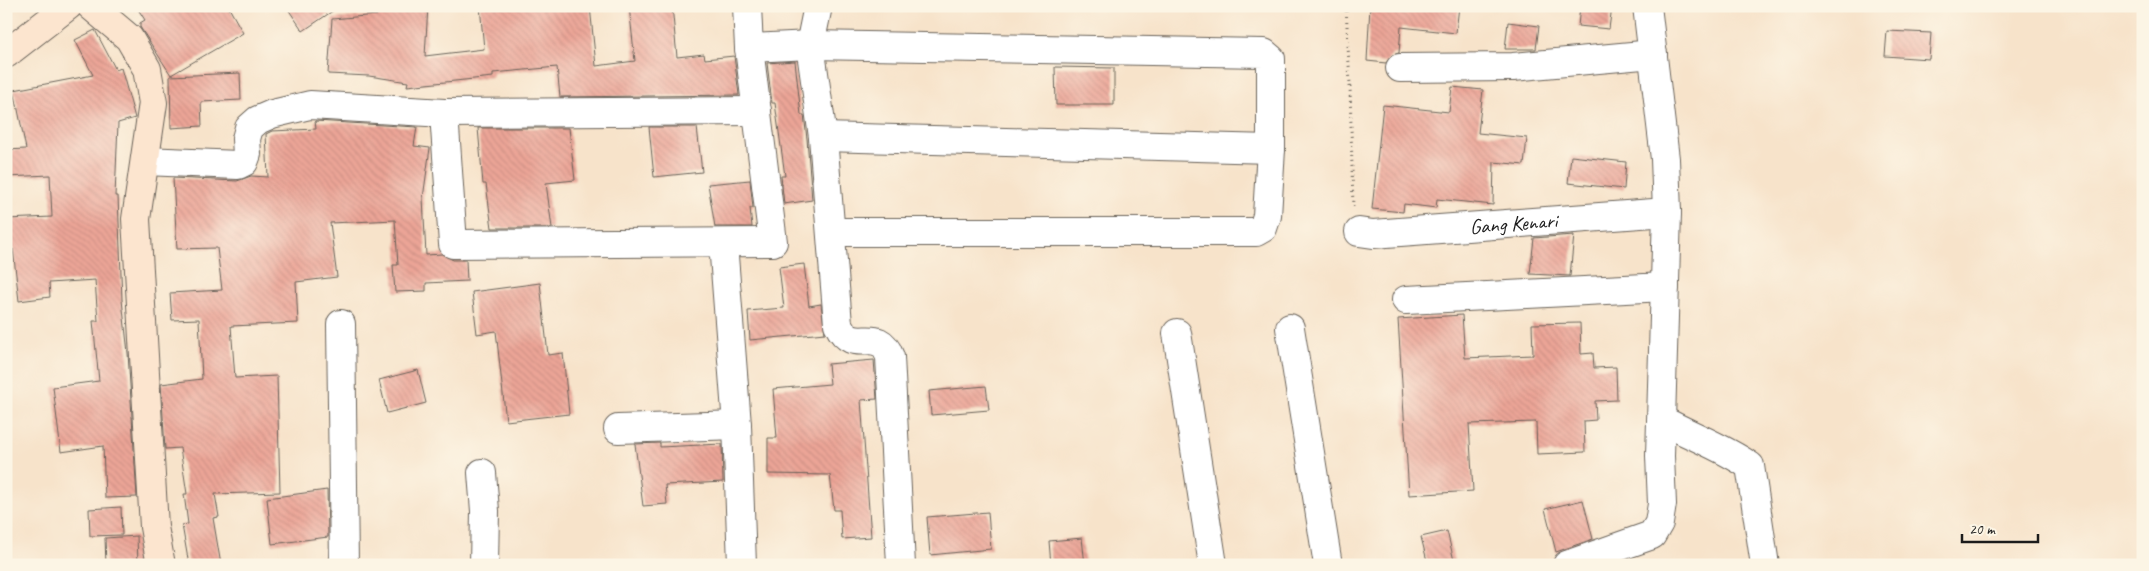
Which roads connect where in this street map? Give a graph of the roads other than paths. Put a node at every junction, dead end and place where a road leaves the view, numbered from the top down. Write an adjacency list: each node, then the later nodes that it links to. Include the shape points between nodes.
1 (68, 6): 8 (street)
2 (91, 6): 15 (street, via 129,38 147,69 153,103)
3 (747, 6): 7 (street)
4 (818, 6): 6 (street)
5 (1647, 6): 9 (street)
6 (810, 45): 7 (street); 13 (street); 14 (street, via 1264,53 1271,59 1272,68)
7 (749, 48): 11 (street)
8 (6, 54)
9 (1653, 54): 10 (street, via 1513,68); 16 (street, via 1666,159)
10 (1400, 68)
11 (757, 111): 12 (street); 19 (street, via 772,242)
12 (444, 113): 15 (street, via 310,105 258,120 249,128 244,162 238,165); 19 (street, via 453,244)
13 (823, 137): 14 (street); 17 (street)
14 (1271, 150): 17 (street, via 1267,216 1263,228 1256,232)
15 (145, 161): 29 (street, via 136,229 154,527)
16 (1667, 212): 18 (street, Gang Kenari, via 1373,234); 20 (street)
17 (831, 232): 33 (street, via 838,324 842,332 854,341 878,340 883,343 890,357)
18 (1359, 232)
19 (723, 243): 26 (street)
20 (1665, 287): 21 (street); 25 (street)
21 (1406, 300)
22 (341, 324): 30 (street)
23 (1290, 328): 35 (street)
24 (1177, 333): 34 (street)
25 (1662, 420): 36 (street, via 1662,504 1659,523 1652,535); 37 (street, via 1733,454 1750,466)
26 (737, 426): 27 (street); 32 (street)
27 (618, 429)
28 (482, 473): 31 (street)
29 (161, 565)
30 (344, 565)
31 (484, 565)
32 (742, 565)
33 (901, 565)
34 (1213, 565)
35 (1328, 565)
36 (1567, 565)
37 (1765, 565)

